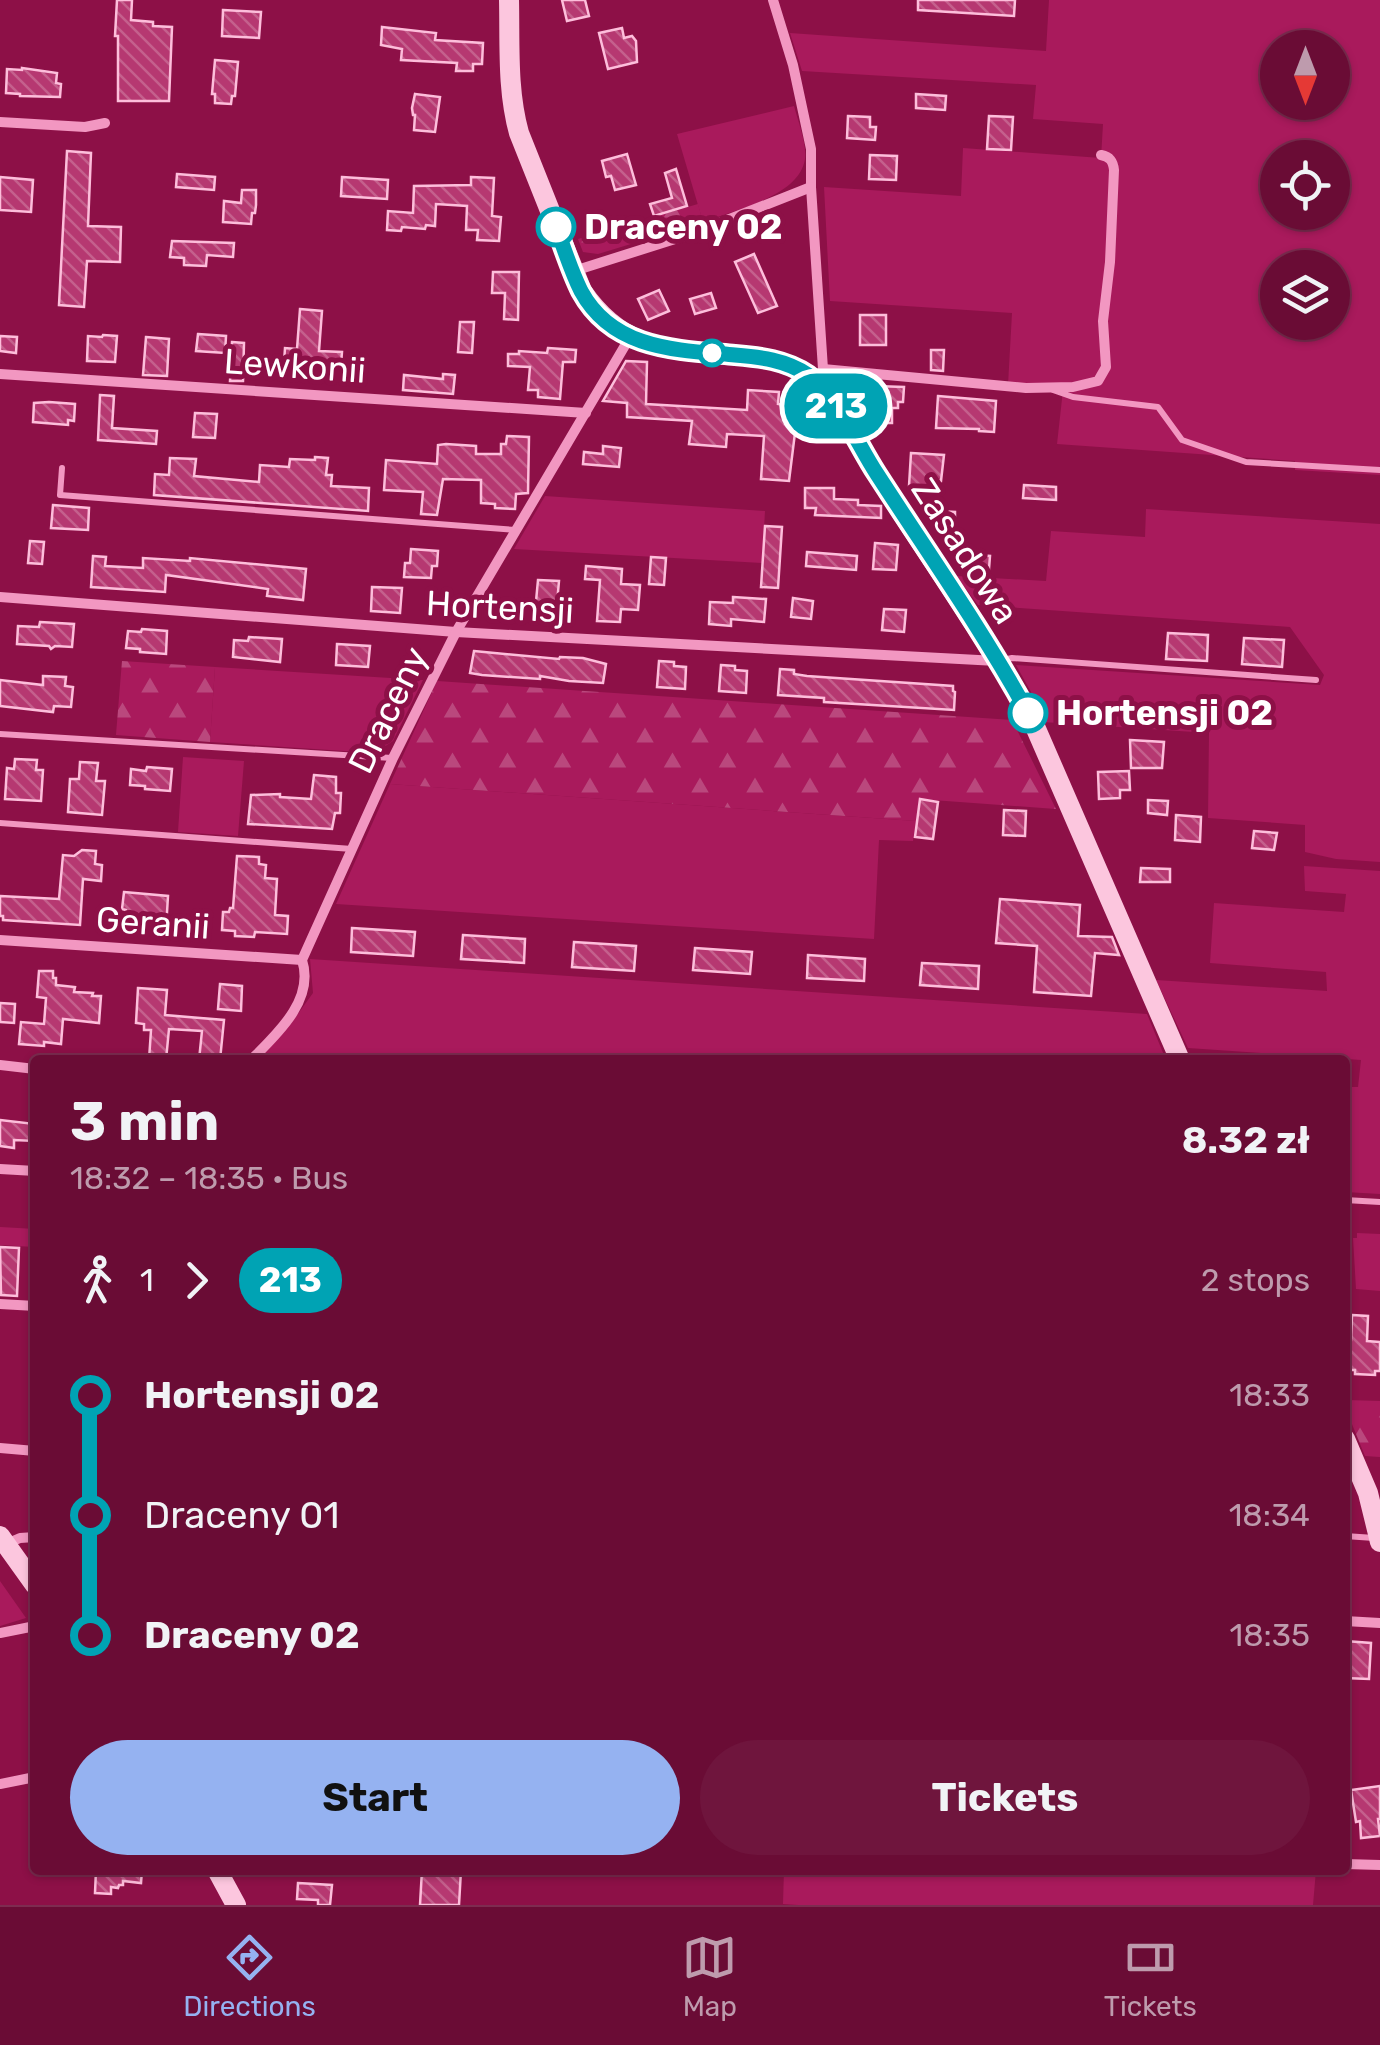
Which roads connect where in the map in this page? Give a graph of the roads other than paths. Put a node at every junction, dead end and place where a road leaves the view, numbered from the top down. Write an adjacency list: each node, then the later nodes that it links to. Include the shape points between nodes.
1 (509, 0): 7 (street, Zasadowa, via 514,117)
2 (773, 0): 6 (street, via 812,149)
3 (0, 122): 4 (street, via 85,128)
4 (105, 123)
5 (1102, 154): 11 (street, via 1114,170 1106,367 1098,382)
6 (812, 188): 7 (street); 10 (street)
7 (574, 271): 8 (street, Zasadowa, via 593,307)
8 (630, 338): 10 (street, Zasadowa, via 779,361); 12 (street, Draceny)
9 (0, 374): 12 (street, Lewkonii)
10 (819, 375): 11 (street); 18 (street, Zasadowa)
11 (1047, 388): 14 (lane, via 1158,407 1182,440 1246,462)
12 (586, 413): 15 (street, Draceny)
13 (62, 468): 15 (lane, via 60,495)
14 (1380, 470)
15 (516, 530): 17 (street, Draceny)
16 (0, 597): 17 (street, Hortensji)
17 (456, 632): 18 (street, Hortensji); 21 (street, Draceny)
18 (998, 661): 19 (lane); 27 (street, Zasadowa, via 1030,714)
19 (1316, 680)
20 (0, 734): 21 (lane)
21 (393, 758): 23 (street, Draceny)
22 (0, 823): 23 (lane)
23 (353, 849): 25 (street, Draceny)
24 (0, 940): 25 (street, Geranii)
25 (302, 960): 26 (street, Draceny, via 306,983 299,1002)
26 (255, 1055)
27 (1178, 1055)
28 (0, 1065): 29 (street)
29 (30, 1068)
30 (0, 1168): 31 (street)
31 (30, 1171)
32 (1350, 1200): 33 (lane)
33 (1380, 1202)
34 (0, 1304): 35 (street)
35 (30, 1306)
36 (0, 1448): 37 (street)
37 (30, 1450)
38 (1350, 1451): 41 (street)
39 (1350, 1536): 41 (lane)
40 (30, 1537): 42 (street)
41 (1380, 1539)
42 (3, 1540): 43 (street)
43 (30, 1579)
44 (1350, 1621): 45 (street)
45 (1380, 1623)
46 (30, 1627): 47 (street)
47 (0, 1633)
48 (30, 1778): 49 (street)
49 (0, 1784)
50 (1350, 1864): 51 (street)
51 (1380, 1866)
52 (220, 1875): 53 (street)
53 (236, 1905)

